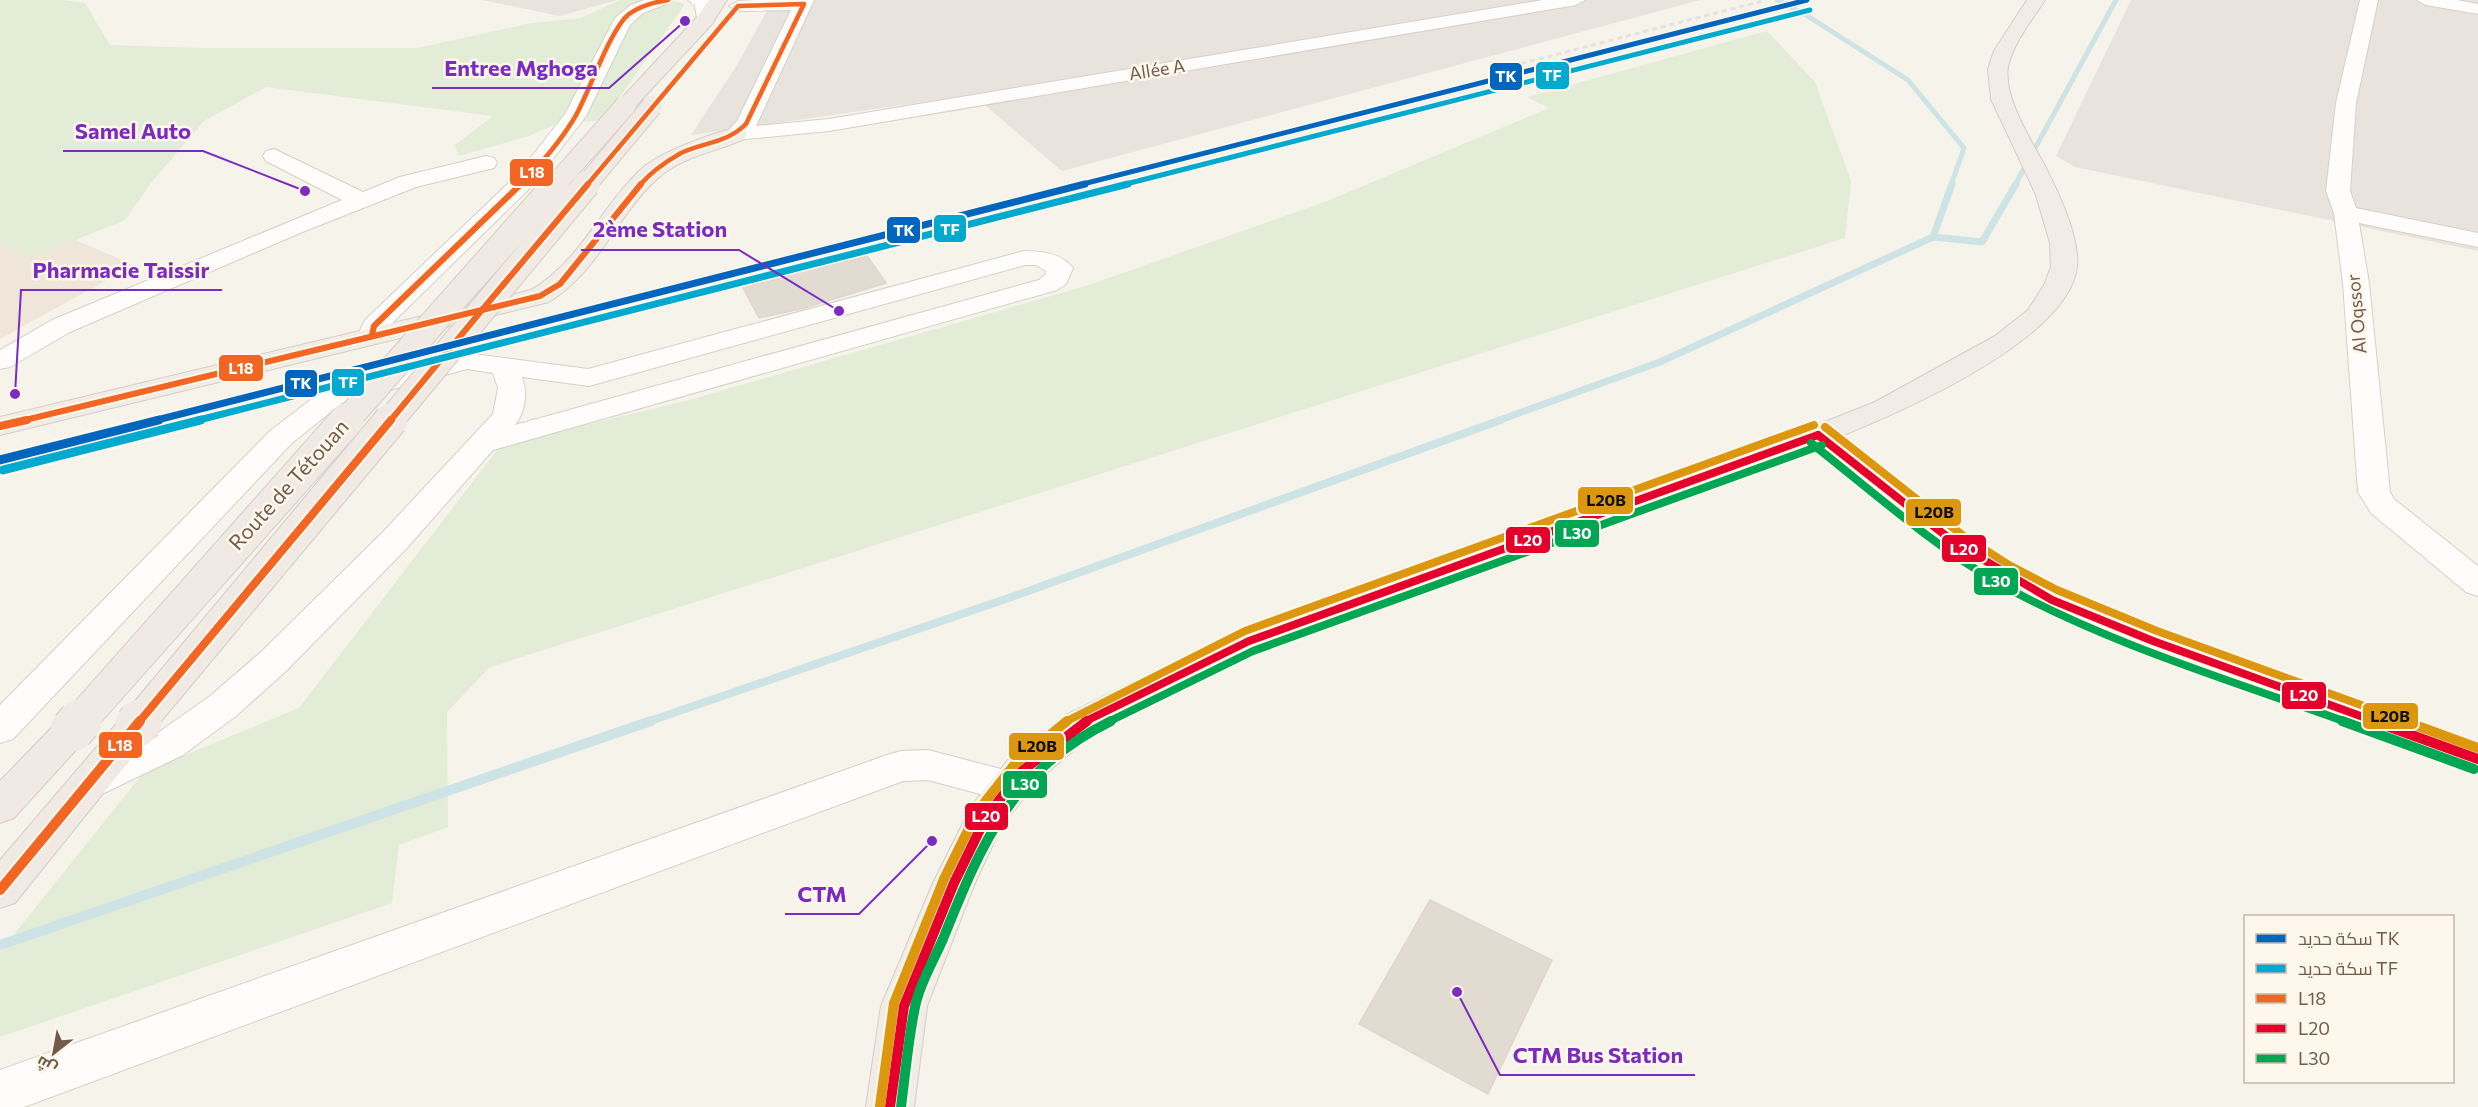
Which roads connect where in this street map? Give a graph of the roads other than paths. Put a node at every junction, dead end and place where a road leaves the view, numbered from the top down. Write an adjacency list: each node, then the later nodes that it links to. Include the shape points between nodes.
1 (697, 0): 11 (street, via 704,3)
2 (718, 0): 11 (highway, Route de Tétouan)
3 (1576, 0): 13 (street, Allée A, via 829,125)
4 (2036, 0): 27 (main road, via 2004,51 1998,69 2001,99 2048,195 2064,252 2064,267 2057,285 2038,315 2005,342 1884,408)
5 (2368, 0): 19 (street, Al Oqssor, via 2346,103 2338,175 2338,191)
6 (2426, 0): 10 (street)
7 (660, 1): 14 (street, via 628,15 622,22 575,116)
8 (805, 2): 9 (street); 13 (street, via 746,124)
9 (740, 3): 12 (highway, Route de Tétouan)
10 (2478, 9)
11 (705, 20): 12 (highway, Route de Tétouan)
12 (639, 106): 33 (highway, Route de Tétouan, bridge); 34 (highway, Route de Tétouan, bridge)
13 (736, 134): 21 (main road, via 675,156 647,176 577,266 550,291 515,304)
14 (554, 147): 16 (street); 17 (street)
15 (274, 156): 18 (street)
16 (501, 160): 17 (street); 18 (street, via 408,182)
17 (526, 179): 21 (street, via 374,326)
18 (361, 200): 22 (street, via 78,318)
19 (2346, 213): 20 (street); 29 (street, Al Oqssor, via 2376,499)
20 (2478, 240)
21 (372, 335): 26 (main road)
22 (0, 361)
23 (505, 368): 24 (street); 28 (street, via 512,400 507,416); 30 (street, via 466,361 345,393 317,406 281,437)
24 (589, 378): 25 (street); 25 (street, via 1024,258 1041,258 1060,268 1057,279 1047,285)
25 (612, 405): 28 (street)
26 (0, 426)
27 (1818, 435): 31 (street, via 1884,490 1959,544 2046,597 2135,635); 32 (main road, via 1249,641 1079,725 1022,771)
28 (485, 443): 33 (street, via 378,557 223,706 169,745)
29 (2478, 584)
30 (0, 729)
31 (2478, 759)
32 (1010, 786): 36 (street, via 928,765 901,766); 37 (main road, via 986,817 954,883 904,1006)
33 (86, 788): 35 (highway, Route de Tétouan)
34 (0, 807)
35 (0, 890)
36 (0, 1093)
37 (890, 1107)

